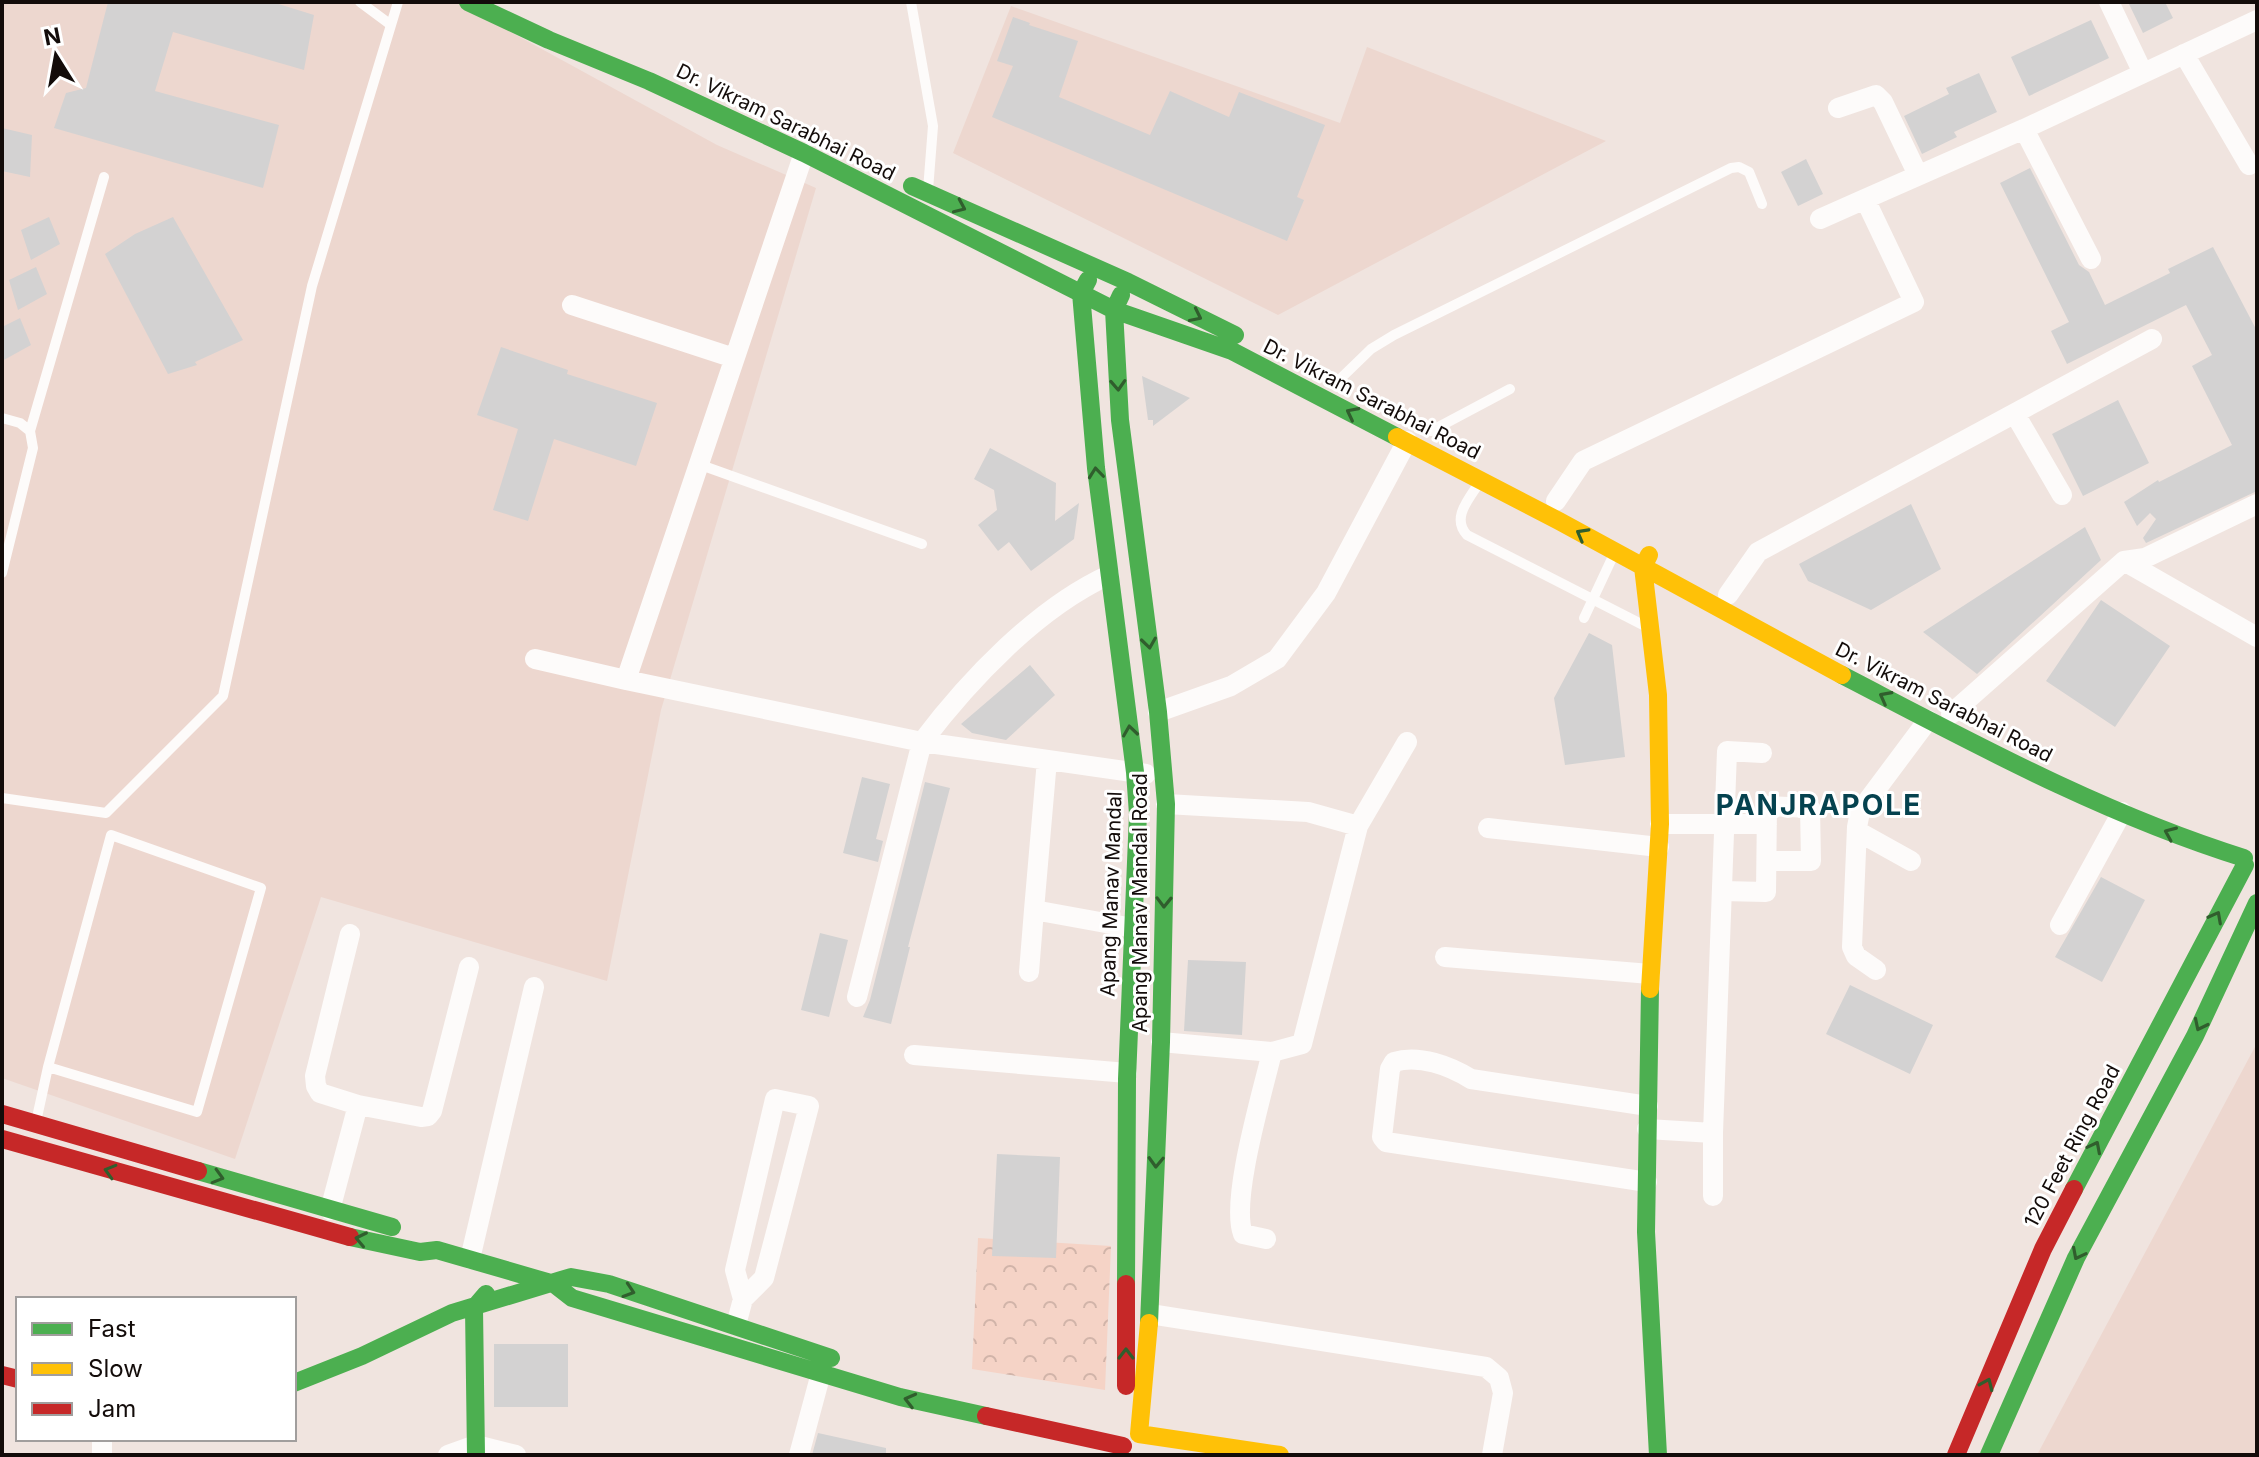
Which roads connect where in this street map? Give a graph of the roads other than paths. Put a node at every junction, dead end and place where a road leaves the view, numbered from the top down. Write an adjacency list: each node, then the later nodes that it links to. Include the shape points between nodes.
1 (360, 2): 8 (lane)
2 (398, 2): 8 (lane)
3 (468, 2): 13 (street, Dr. Vikram Sarabhai Road)
4 (506, 2): 15 (street, Dr. Vikram Sarabhai Road)
5 (911, 2): 19 (lane, via 933,126)
6 (2109, 2): 10 (street)
7 (2257, 20): 9 (street)
8 (391, 25): 73 (lane, via 312,286 223,696)
9 (2184, 54): 10 (street); 14 (street)
10 (2143, 73): 12 (street)
11 (1838, 108): 16 (street, via 1876,95)
12 (2024, 129): 16 (street); 24 (street)
13 (804, 153): 22 (street, Dr. Vikram Sarabhai Road); 32 (street)
14 (2249, 165)
15 (871, 166)
16 (1918, 175): 20 (street)
17 (104, 177): 38 (lane)
18 (899, 180): 19 (street, Dr. Vikram Sarabhai Road)
19 (928, 193): 22 (lane); 25 (street, Dr. Vikram Sarabhai Road, one-way to 25)
20 (1865, 199): 23 (street); 45 (street, via 1914,302 1583,461)
21 (1762, 204): 33 (lane, via 1749,172 1731,168 1394,335)
22 (925, 214): 27 (street, Dr. Vikram Sarabhai Road)
23 (1820, 219)
24 (2091, 259)
25 (1095, 268): 26 (street, Dr. Vikram Sarabhai Road); 27 (street)
26 (1128, 282): 29 (street, Apang Manav Mandal Road); 31 (street, Dr. Vikram Sarabhai Road, one-way to 31)
27 (1081, 293): 29 (street, Dr. Vikram Sarabhai Road); 52 (street, Apang Manav Mandal, one-way to 27)
28 (572, 305): 32 (street)
29 (1114, 310): 39 (street, Dr. Vikram Sarabhai Road, one-way to 29, via 1232,351); 60 (street, Apang Manav Mandal Road, one-way to 60, via 1120,420)
30 (2152, 339): 36 (street)
31 (1281, 356)
32 (734, 358): 41 (street)
33 (1330, 379): 35 (street, Dr. Vikram Sarabhai Road)
34 (1510, 389): 39 (lane)
35 (1360, 394)
36 (2015, 414): 44 (street); 53 (street, via 1758,552)
37 (2, 418): 38 (lane)
38 (30, 431): 51 (lane, via 33,448)
39 (1419, 432): 40 (street, Dr. Vikram Sarabhai Road); 43 (street, Dr. Vikram Sarabhai Road); 60 (street, via 1326,593 1277,659 1231,686)
40 (1454, 443)
41 (698, 464): 47 (lane); 59 (street)
42 (1505, 472): 45 (street, Dr. Vikram Sarabhai Road)
43 (1480, 480): 48 (street, Dr. Vikram Sarabhai Road, one-way to 43); 54 (lane, via 1460,513 1467,535)
44 (2062, 495)
45 (1556, 501): 49 (street, Dr. Vikram Sarabhai Road)
46 (2257, 504): 50 (street, via 2145,558)
47 (922, 544)
48 (1615, 552): 49 (street, Dr. Vikram Sarabhai Road); 54 (lane)
49 (1647, 560): 53 (street, Dr. Vikram Sarabhai Road); 56 (street); 62 (street, Dr. Vikram Sarabhai Road, one-way to 49)
50 (2124, 561): 57 (street); 61 (street)
51 (2, 573)
52 (1109, 575): 63 (street, via 1053,607 985,669); 67 (street, Apang Manav Mandal, one-way to 52)
53 (1728, 595): 61 (street, Dr. Vikram Sarabhai Road)
54 (1593, 599): 55 (lane); 56 (lane)
55 (1584, 618)
56 (1650, 629): 75 (street, via 1658,695)
57 (2257, 637)
58 (535, 659): 59 (street)
59 (626, 680): 63 (street)
60 (1158, 712): 68 (street, Apang Manav Mandal Road)
61 (1951, 714): 69 (street, Dr. Vikram Sarabhai Road, via 2026,754)
62 (1928, 720): 72 (street, Dr. Vikram Sarabhai Road); 80 (street, via 1860,812)
63 (922, 742): 66 (street); 98 (street)
64 (1407, 742): 78 (street)
65 (1762, 753): 77 (street, via 1727,751)
66 (1047, 760): 67 (street); 88 (street)
67 (1135, 772): 68 (street); 90 (street, Apang Manav Mandal)
68 (1165, 779): 71 (street, Apang Manav Mandal Road)
69 (2112, 789)
70 (2, 798): 73 (lane)
71 (1166, 804): 78 (street, via 1308,812); 99 (street, Apang Manav Mandal Road, one-way to 99)
72 (2122, 812): 83 (street, Dr. Vikram Sarabhai Road, one-way to 72); 89 (street)
73 (106, 813): 81 (lane)
74 (2198, 823): 83 (street)
75 (1660, 824): 77 (street); 82 (street)
76 (1767, 824): 77 (street); 84 (street); 84 (street, via 1767,806 1810,808 1811,861)
77 (1725, 825): 86 (street)
78 (1358, 826): 100 (street, via 1302,1044)
79 (1488, 828): 82 (street)
80 (1857, 831): 85 (street); 94 (street, via 1852,947)
81 (111, 835): 102 (lane); 102 (lane, via 261,888 197,1112)
82 (1659, 847): 96 (street)
83 (2250, 860): 138 (street, 120 Feet Ring Road, one-way to 83, via 2043,1249)
84 (1767, 861): 86 (street, via 1766,892)
85 (1911, 861)
86 (1722, 891): 110 (street)
87 (2257, 903): 139 (street, one-way to 139, via 2195,1036 2076,1258)
88 (1034, 910): 90 (street); 95 (street)
89 (2060, 925)
90 (1133, 928): 103 (street, Apang Manav Mandal)
91 (350, 934): 105 (street, via 315,1076 320,1093)
92 (1445, 957): 96 (street)
93 (469, 967): 105 (street, via 428,1116)
94 (1876, 970)
95 (1029, 972)
96 (1650, 974): 106 (street)
97 (534, 987): 120 (street)
98 (857, 997)
99 (1161, 1042): 100 (street); 104 (street, Apang Manav Mandal Road)
100 (1272, 1052): 117 (street, via 1244,1173 1239,1224 1243,1234)
101 (914, 1055): 103 (street)
102 (48, 1067): 108 (lane)
103 (1127, 1076): 104 (street); 129 (street, Apang Manav Mandal, one-way to 103)
104 (1159, 1080): 125 (street, Apang Manav Mandal Road, one-way to 125)
105 (358, 1105): 115 (street)
106 (1648, 1106): 109 (street); 113 (street, via 1471,1079 1451,1066 1405,1059 1390,1069 1382,1137 1386,1142)
107 (2, 1114): 108 (street)
108 (36, 1124): 112 (street); 115 (street, one-way to 115)
109 (1647, 1129): 110 (street); 113 (street)
110 (1713, 1133): 114 (street)
111 (2, 1139): 112 (street)
112 (31, 1147): 116 (street, one-way to 112)
113 (1647, 1182): 137 (street)
114 (1713, 1196)
115 (330, 1210): 116 (street); 118 (street, via 425,1235)
116 (324, 1232): 118 (street, one-way to 116, via 420,1252)
117 (1266, 1239)
118 (437, 1250): 120 (street)
119 (508, 1271): 120 (street); 121 (street); 123 (street)
120 (465, 1273): 124 (street)
121 (554, 1284): 123 (street); 126 (street, one-way to 126, via 571,1277 609,1284); 127 (street, via 572,1298)
122 (743, 1299): 122 (street, via 764,1278 809,1106 775,1099 735,1270); 126 (street)
123 (474, 1308): 124 (street); 130 (street)
124 (452, 1313): 128 (street)
125 (1150, 1314): 129 (street, Apang Manav Mandal Road); 136 (street, via 1486,1367 1499,1378 1503,1393)
126 (736, 1325): 127 (street)
127 (824, 1365): 129 (street); 133 (street)
128 (296, 1382)
129 (1131, 1444): 134 (street); 135 (street)
130 (476, 1450): 131 (street); 132 (street)
131 (448, 1455)
132 (516, 1455)
133 (799, 1455)
134 (1185, 1455)
135 (1280, 1455)
136 (1492, 1455)
137 (1658, 1455)
138 (1956, 1455)
139 (1989, 1455)

